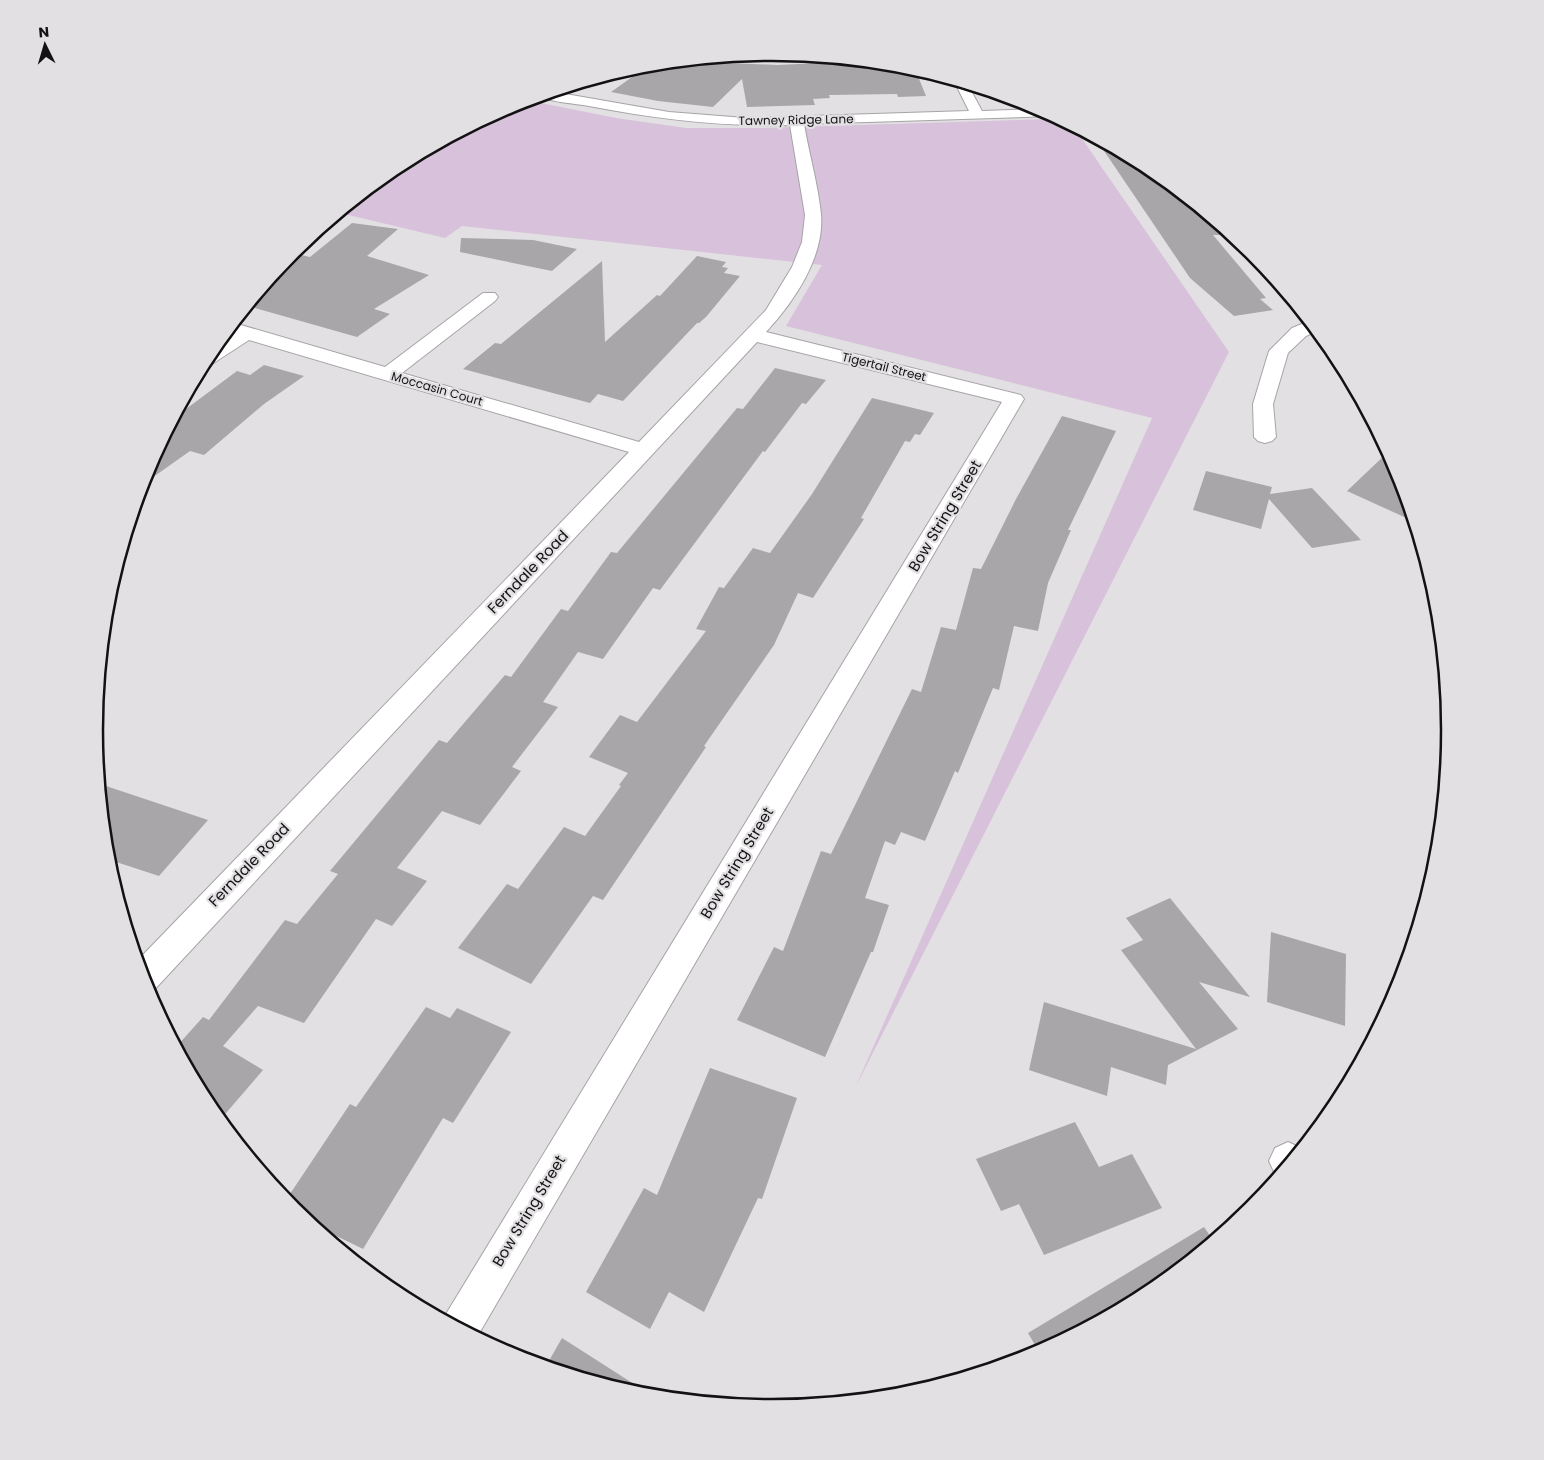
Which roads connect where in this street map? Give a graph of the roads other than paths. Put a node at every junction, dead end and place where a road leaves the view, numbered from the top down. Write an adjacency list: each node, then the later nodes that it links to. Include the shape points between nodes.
1 (964, 90): 4 (street)
2 (559, 96): 5 (street, Tawney Ridge Lane, via 677,118)
3 (1033, 114): 4 (street, Tawney Ridge Lane)
4 (978, 116): 5 (street, Tawney Ridge Lane)
5 (796, 121): 9 (street, Ferndale Road, via 814,230 809,249 786,294)
6 (490, 297): 10 (street)
7 (1307, 329): 12 (street, via 1278,351 1263,404)
8 (239, 330): 10 (street, Moccasin Court)
9 (754, 334): 11 (street, Tigertail Street); 13 (street, Ferndale Road)
10 (387, 375): 13 (street, Moccasin Court)
11 (1014, 399): 15 (street, Bow String Street)
12 (1265, 437)
13 (644, 450): 14 (street, Ferndale Road)
14 (149, 972)
15 (463, 1323)

